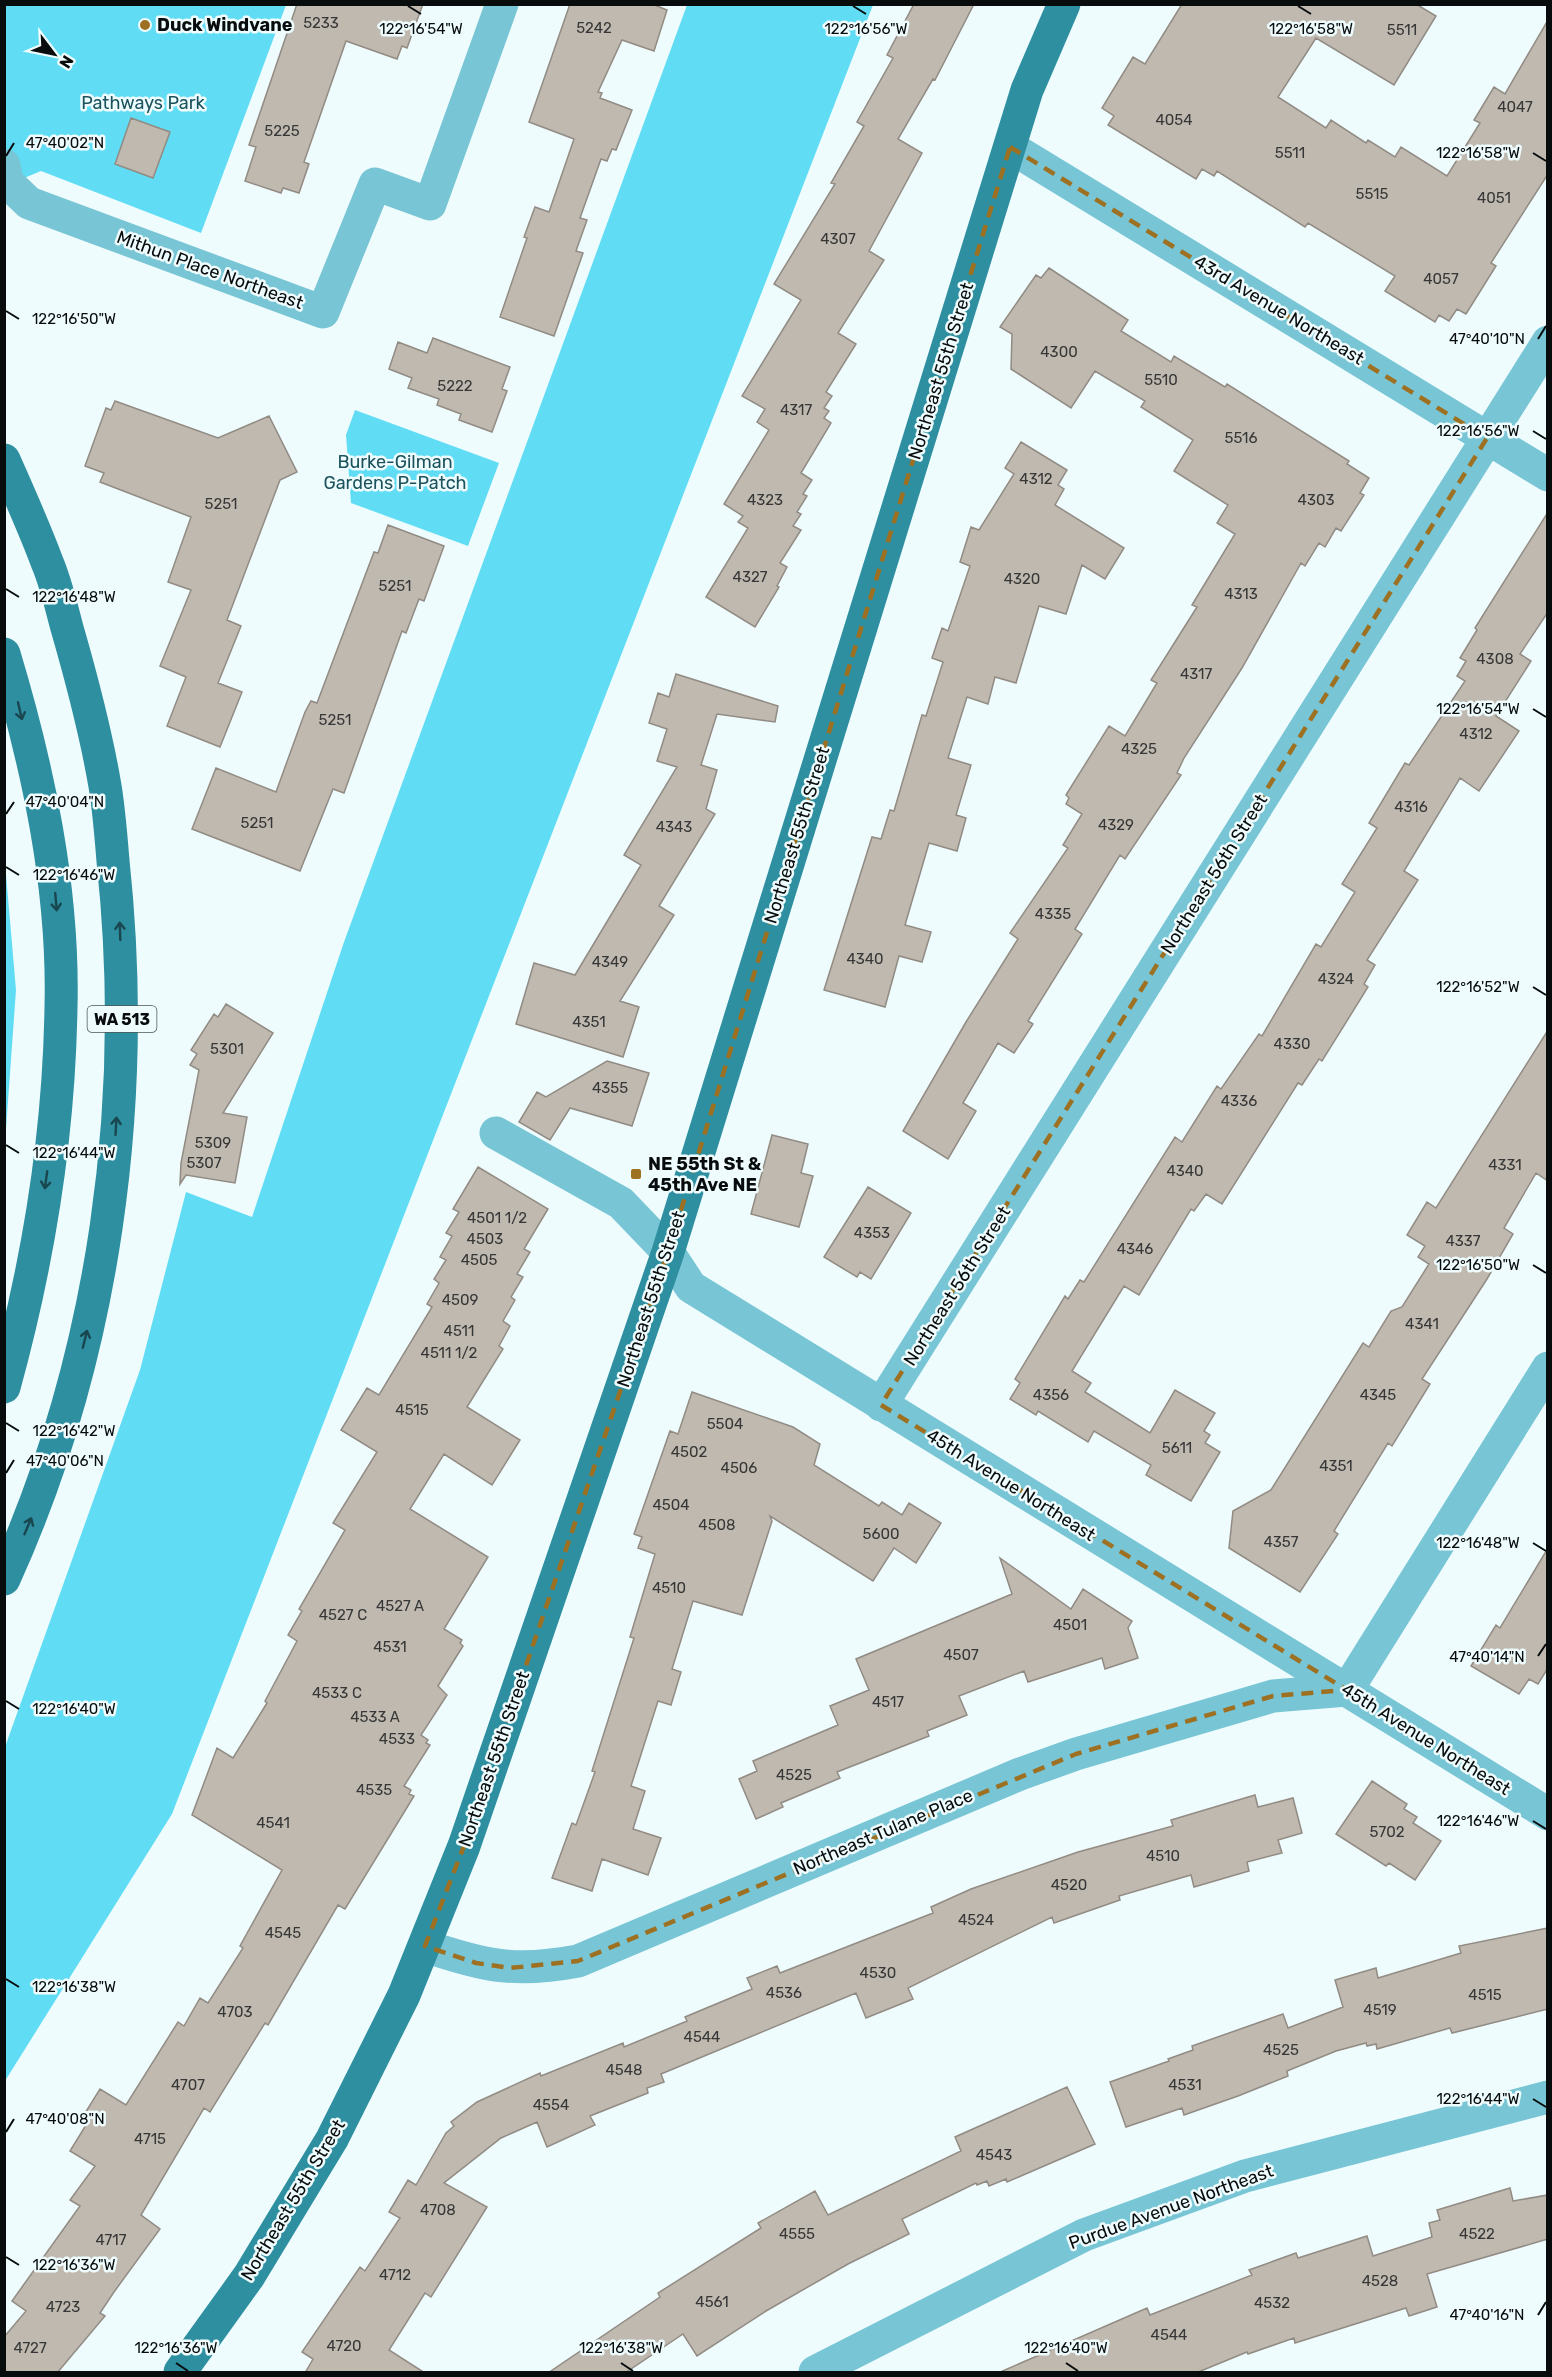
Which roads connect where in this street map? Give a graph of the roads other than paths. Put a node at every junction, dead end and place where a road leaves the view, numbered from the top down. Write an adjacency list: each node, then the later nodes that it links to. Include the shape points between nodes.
1 (502, 4): 4 (street, Mithun Place Northeast, via 430,204 375,184 322,312 29,203 7,182)
2 (1064, 4): 3 (main road, Northeast 55th Street, via 1027,90)
3 (1010, 147): 6 (street, 43rd Avenue Northeast); 11 (main road, Northeast 55th Street)
4 (4, 165)
5 (1548, 342): 6 (street, Northeast 56th Street)
6 (1487, 438): 8 (street, 43rd Avenue Northeast); 14 (street, Northeast 56th Street)
7 (4, 460): 15 (main road, WA 513, one-way to 7, via 31,1521 68,1408 98,1286 115,1146 123,1013 119,918 105,786 80,673 48,564)
8 (1548, 475)
9 (4, 654): 13 (main road, WA 513, one-way to 13, via 39,792 56,899 62,1006 52,1137 33,1272)
10 (496, 1133): 11 (street, 45th Avenue Northeast, via 621,1203)
11 (668, 1252): 14 (street, 45th Avenue Northeast, via 691,1287); 18 (main road, Northeast 55th Street, via 468,1835)
12 (1548, 1368): 16 (street)
13 (4, 1387)
14 (881, 1405): 16 (street, 45th Avenue Northeast)
15 (4, 1579)
16 (1347, 1690): 17 (street, 45th Avenue Northeast); 18 (street, Northeast Tulane Place, via 1273,1696 1076,1754 1020,1774 578,1961 510,1968 476,1963)
17 (1548, 1815)
18 (425, 1946): 20 (main road, Northeast 55th Street, via 332,2139 249,2276)
19 (1548, 2097): 21 (street, Purdue Avenue Northeast, via 1245,2176 1084,2235)
20 (180, 2373)
21 (815, 2373)

